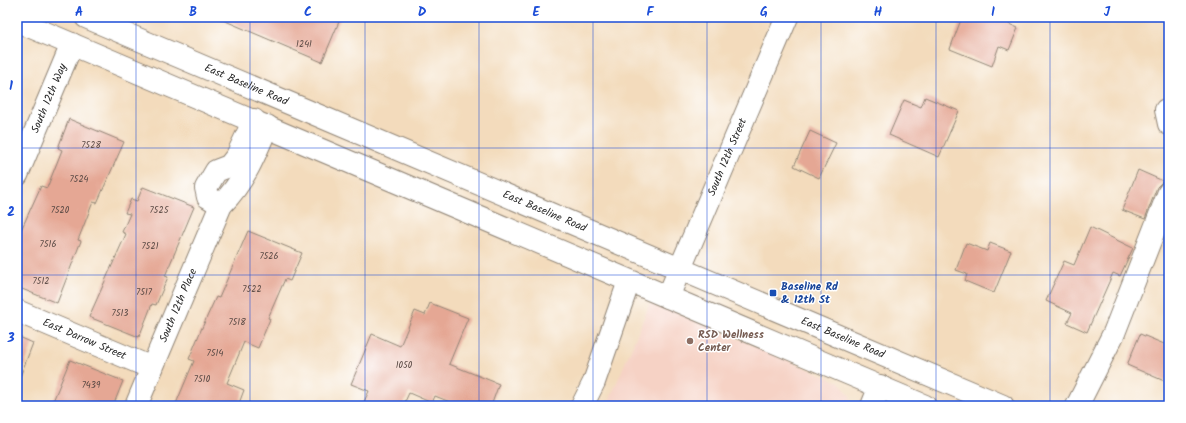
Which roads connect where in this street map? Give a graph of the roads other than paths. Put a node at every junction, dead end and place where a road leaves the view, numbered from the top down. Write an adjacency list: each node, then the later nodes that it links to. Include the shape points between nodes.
1 (86, 17): 6 (main road, East Baseline Road)
2 (787, 17): 10 (main road, South 12th Street)
3 (17, 21): 4 (main road)
4 (72, 44): 5 (main road); 8 (main road, South 12th Way)
5 (260, 123): 7 (main road); 15 (main road, South 12th Place, via 229,166 216,171 206,188 208,197 221,205)
6 (380, 141): 7 (main road); 10 (main road, East Baseline Road)
7 (368, 169): 11 (main road)
8 (17, 175)
9 (1169, 192): 21 (main road, via 1114,333)
10 (680, 270): 12 (main road, South 12th Street); 14 (main road, East Baseline Road)
11 (630, 280): 12 (main road); 18 (main road, via 594,382)
12 (668, 297): 16 (main road)
13 (17, 311): 15 (main road, East Darrow Street)
14 (893, 358): 16 (main road); 20 (main road, East Baseline Road)
15 (152, 368): 17 (main road, South 12th Place)
16 (876, 396): 19 (main road)
17 (136, 406)
18 (582, 406)
19 (925, 406)
20 (1003, 406)
21 (1078, 406)

